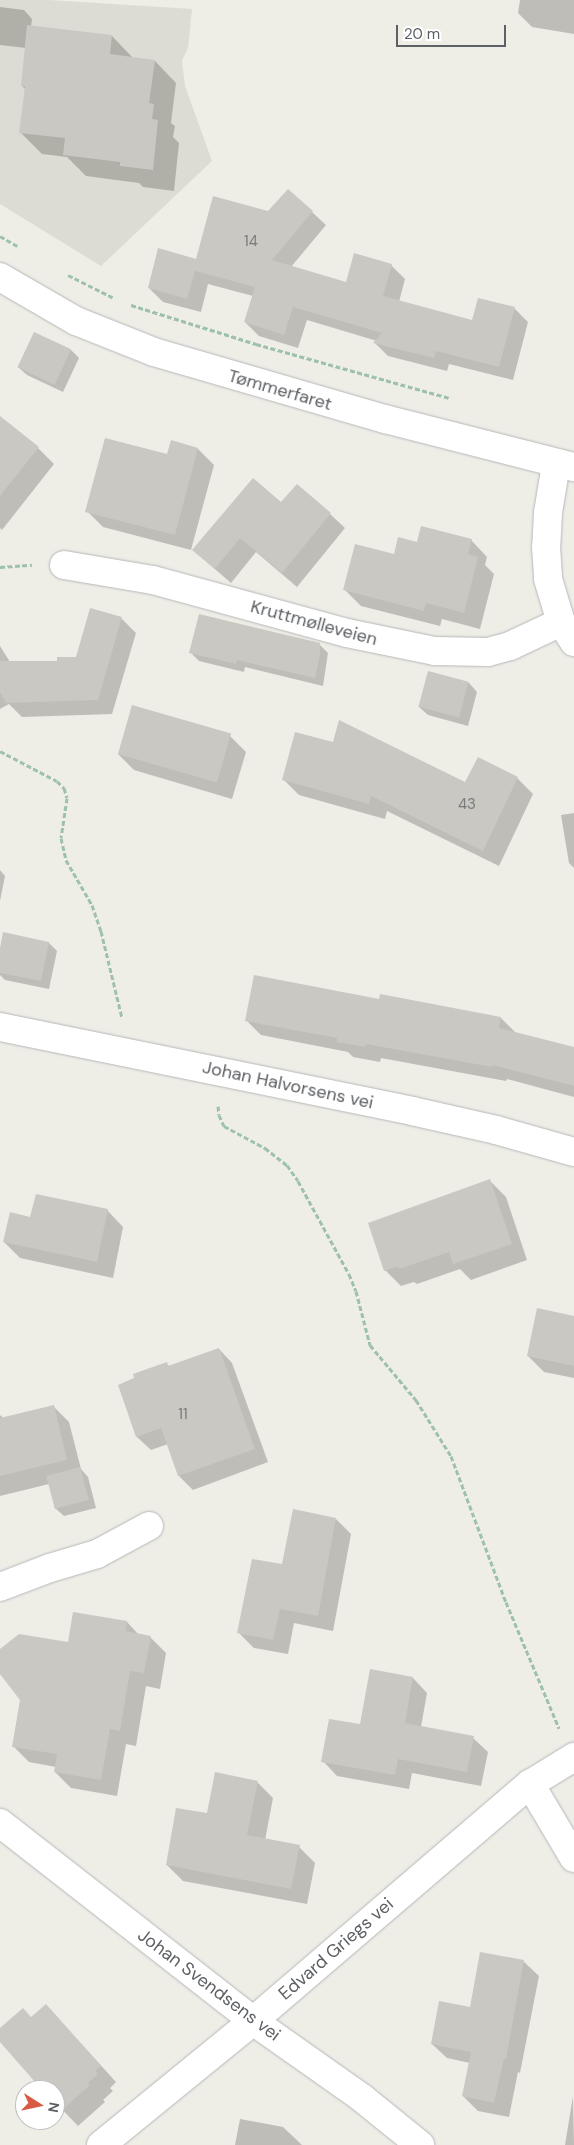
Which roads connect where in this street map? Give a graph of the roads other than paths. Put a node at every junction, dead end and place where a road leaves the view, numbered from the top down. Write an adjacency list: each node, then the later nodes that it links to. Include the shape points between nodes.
1 (0, 277): 2 (street, Tømmerfaret, via 76,321 154,352 385,419)
2 (565, 465): 4 (street, Kruttmølleveien, via 548,513 546,546 548,579)
3 (64, 565): 4 (street, Kruttmølleveien, via 153,580 347,633 435,651 488,652)
4 (568, 632)
5 (0, 1027): 6 (street, Johan Halvorsens vei, via 496,1130)
6 (574, 1152)
7 (149, 1526): 8 (street, via 97,1554)
8 (0, 1587)
9 (574, 1757): 10 (street, Edvard Griegs vei)
10 (530, 1784): 12 (street); 13 (street, Edvard Griegs vei)
11 (0, 1823): 13 (street, Johan Svendsens vei)
12 (574, 1858)
13 (253, 2020): 14 (street, Edvard Griegs vei); 15 (street, Johan Svendsens vei, via 362,2098)
14 (101, 2145)
15 (420, 2145)

